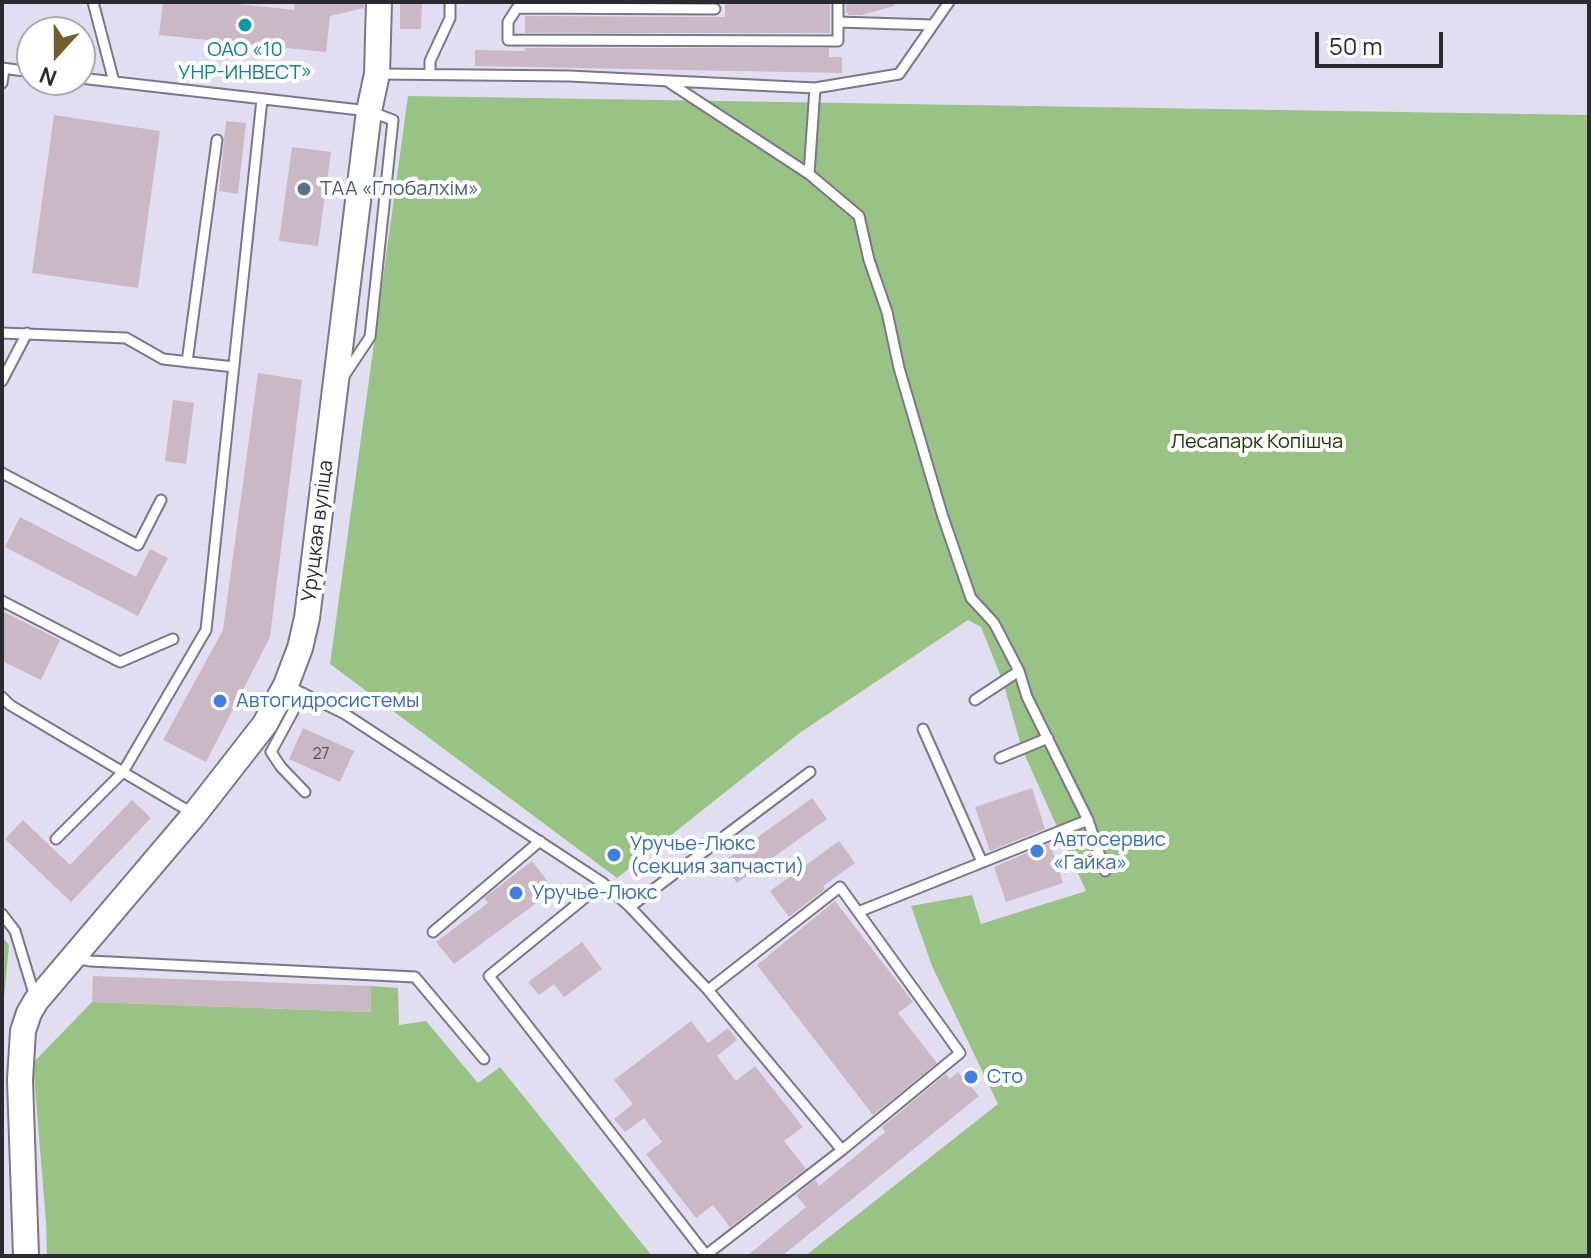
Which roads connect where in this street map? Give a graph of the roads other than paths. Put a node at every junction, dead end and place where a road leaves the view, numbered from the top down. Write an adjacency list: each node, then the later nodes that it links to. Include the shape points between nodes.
1 (93, 2): 14 (lane)
2 (379, 2): 10 (street, Уруцкая вуліца)
3 (450, 2): 11 (lane, via 450,18 430,61)
4 (838, 2): 7 (lane)
5 (949, 2): 8 (lane)
6 (715, 9): 7 (lane, via 517,8 508,22 508,40 838,41)
7 (838, 22): 8 (lane)
8 (933, 25): 16 (lane, via 899,74)
9 (3, 68): 15 (lane)
10 (377, 74): 11 (lane); 18 (street, Уруцкая вуліца)
11 (430, 74): 13 (lane)
12 (96, 80): 14 (lane)
13 (667, 81): 16 (lane); 20 (lane)
14 (114, 82): 17 (lane)
15 (2, 83)
16 (815, 88): 20 (lane)
17 (262, 99): 18 (lane); 24 (lane)
18 (369, 111): 31 (street, Уруцкая вуліца)
19 (217, 140): 23 (lane)
20 (809, 174): 30 (lane, via 859,216 899,368 971,598 994,623)
21 (2, 333): 22 (lane)
22 (27, 333): 23 (lane, via 126,338 163,359); 25 (lane)
23 (187, 362): 24 (lane)
24 (234, 367): 37 (lane, via 206,630)
25 (2, 381)
26 (2, 473): 27 (lane, via 138,545)
27 (161, 500)
28 (2, 601): 29 (lane, via 120,662)
29 (173, 639)
30 (1019, 671): 33 (lane); 35 (lane)
31 (294, 689): 39 (lane, via 271,752); 40 (street, Уруцкая вуліца); 43 (lane, via 345,714)
32 (2, 697): 37 (lane)
33 (975, 700)
34 (923, 729): 44 (lane)
35 (1048, 738): 36 (lane); 41 (lane)
36 (1000, 758)
37 (123, 772): 40 (lane); 42 (lane)
38 (810, 772): 47 (lane)
39 (305, 792)
40 (194, 815): 51 (street, Уруцкая вуліца)
41 (1088, 820): 44 (lane); 45 (lane)
42 (56, 839)
43 (540, 841): 46 (lane); 50 (lane)
44 (982, 862): 48 (lane)
45 (1105, 871)
46 (603, 883): 47 (lane); 55 (lane, via 489,976 706,1255)
47 (630, 907): 52 (lane)
48 (858, 912): 52 (lane, via 840,887); 55 (lane, via 960,1053)
49 (2, 914): 53 (lane, via 15,931)
50 (433, 932)
51 (73, 957): 53 (street, Уруцкая вуліца); 54 (lane, via 415,977)
52 (708, 990): 55 (lane)
53 (36, 1001): 56 (street, Уруцкая вуліца, via 21,1051)
54 (484, 1059)
55 (842, 1150)
56 (26, 1256)

